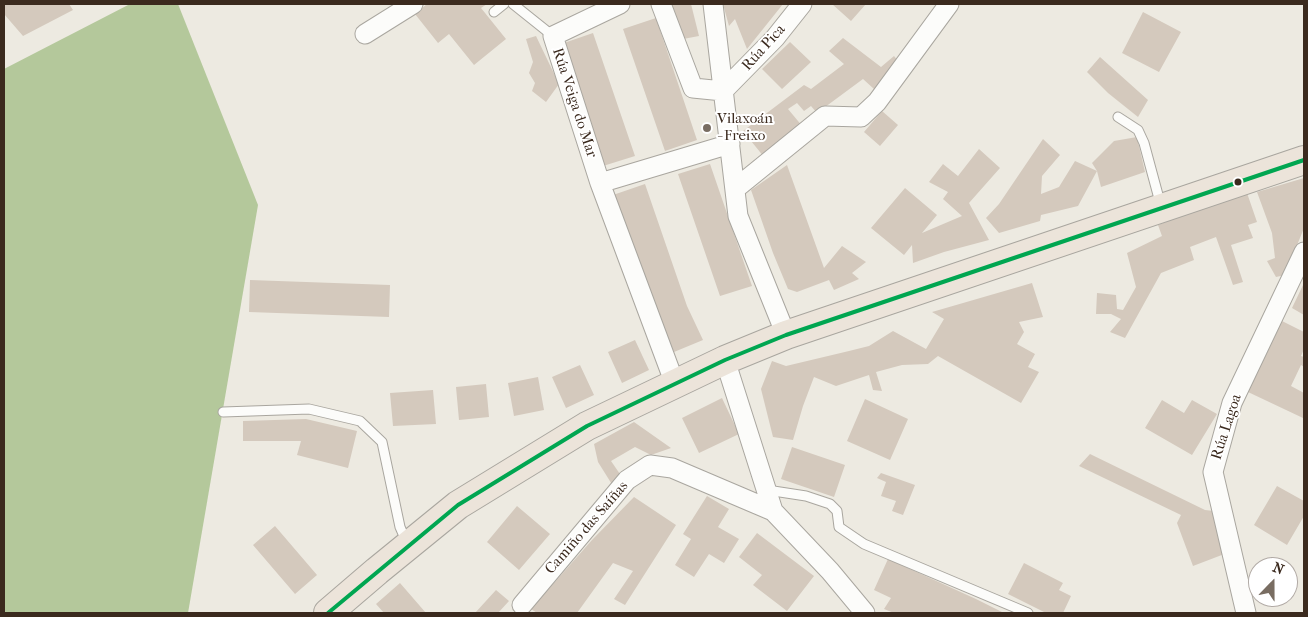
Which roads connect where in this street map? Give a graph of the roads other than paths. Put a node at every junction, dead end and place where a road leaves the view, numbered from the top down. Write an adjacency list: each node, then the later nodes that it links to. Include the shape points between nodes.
1 (413, 4): 10 (street)
2 (504, 4): 9 (lane)
3 (513, 4): 11 (lane)
4 (620, 4): 11 (street, Rúa Veiga do Mar)
5 (661, 4): 12 (street, via 693,88)
6 (713, 4): 12 (street)
7 (802, 4): 12 (street, Rúa Pica, via 775,38)
8 (949, 4): 17 (street, via 877,102 861,117 825,116)
9 (494, 12)
10 (365, 34)
11 (553, 36): 16 (street, Rúa Veiga do Mar)
12 (723, 91): 14 (street)
13 (1118, 117): 18 (lane, via 1138,130)
14 (730, 144): 16 (street); 17 (street)
15 (1304, 161): 18 (main road)
16 (600, 183): 22 (street, Rúa Veiga do Mar)
17 (735, 189): 20 (street, via 738,216)
18 (1162, 208): 20 (main road)
19 (1304, 252): 31 (street, Rúa Lagoa, via 1232,403 1213,472)
20 (786, 335): 21 (main road)
21 (725, 360): 22 (main road); 24 (street, Camiño das Saíñas)
22 (675, 384): 26 (main road, via 587,426 458,505)
23 (222, 412): 26 (lane, via 309,409 360,421 382,442 400,527)
24 (767, 490): 25 (street, Camiño das Saíñas); 30 (lane, via 806,496 830,504 837,511 839,527 864,544)
25 (773, 511): 27 (street, Camiño das Saíñas, via 672,468 650,465 626,480); 29 (street, Camiño das Saíñas)
26 (408, 545): 28 (main road)
27 (522, 605)
28 (328, 613)
29 (865, 613)
30 (1028, 613)
31 (1246, 613)

